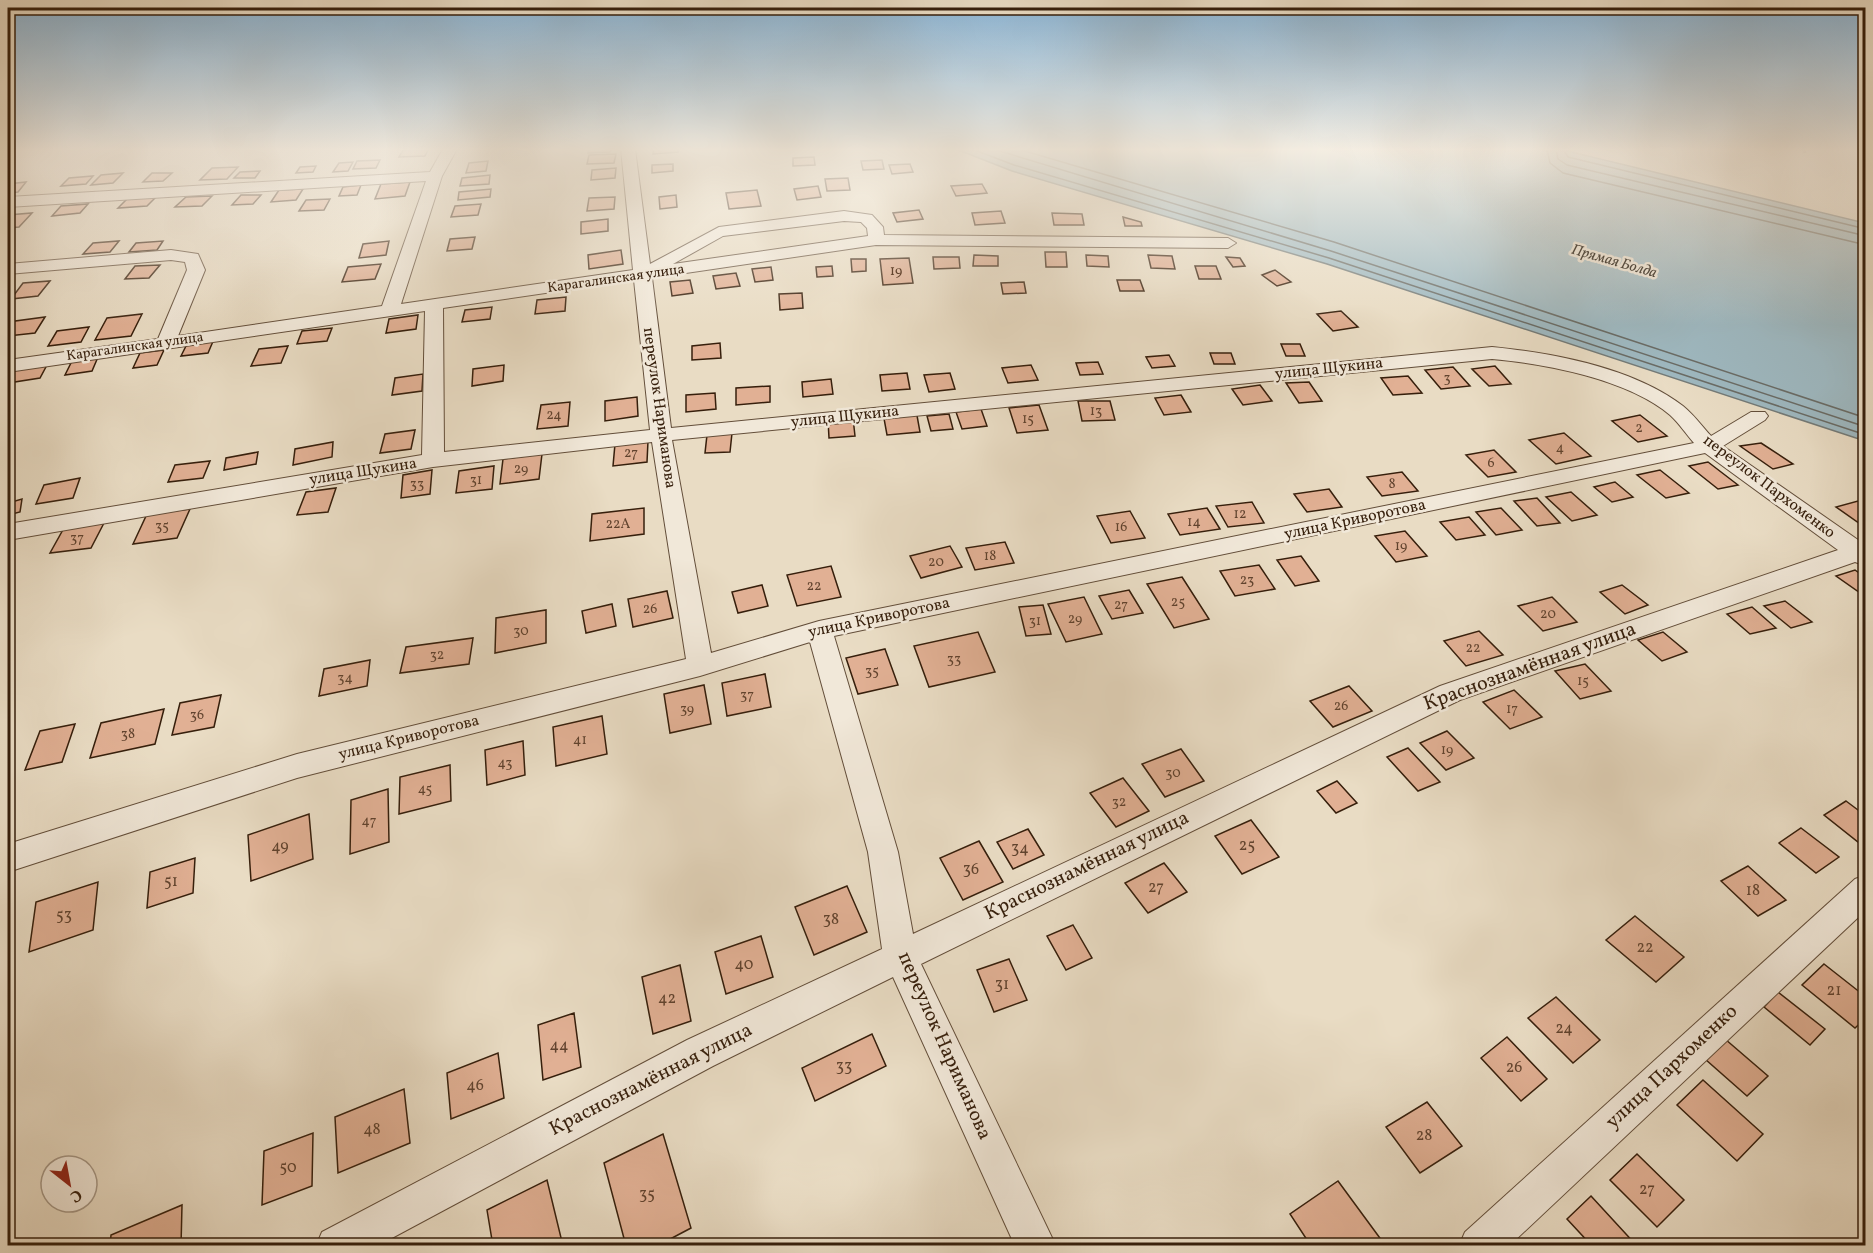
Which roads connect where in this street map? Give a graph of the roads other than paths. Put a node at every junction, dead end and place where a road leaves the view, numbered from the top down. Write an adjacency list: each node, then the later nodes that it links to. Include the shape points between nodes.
1 (424, 207): 8 (street)
2 (634, 207): 6 (street, переулок Нариманова)
3 (876, 240): 4 (street, Карагалинская улица); 6 (street, Карагалинская улица); 6 (street, via 875,227 866,218 844,216 718,232)
4 (1228, 243)
5 (8, 269): 9 (street, via 171,255 192,258 196,270)
6 (640, 276): 7 (street, Карагалинская улица); 13 (street, переулок Нариманова)
7 (434, 306): 8 (street, Карагалинская улица); 15 (street)
8 (389, 312): 9 (street, Карагалинская улица)
9 (166, 342): 10 (street, Карагалинская улица)
10 (8, 366)
11 (1677, 411): 13 (street, улица Щукина, via 1648,392 1592,372 1541,358 1492,353); 14 (street, переулок Пархоменко)
12 (1758, 416): 14 (street, улица Криворотова)
13 (661, 435): 15 (street, улица Щукина); 19 (street, переулок Нариманова)
14 (1709, 446): 17 (street, переулок Пархоменко); 18 (street, улица Криворотова)
15 (433, 460): 16 (street, улица Щукина)
16 (8, 532)
17 (1862, 553): 22 (street, Краснознамённая улица, via 1450,693)
18 (819, 630): 19 (street, улица Криворотова); 22 (street, переулок Нариманова, via 883,852)
19 (700, 666): 20 (street, улица Криворотова, via 297,766)
20 (8, 858)
21 (1866, 889): 25 (street, улица Пархоменко)
22 (900, 956): 23 (street, Краснознамённая улица, via 700,1053); 24 (street, переулок Нариманова)
23 (336, 1245)
24 (1036, 1245)
25 (1479, 1245)

